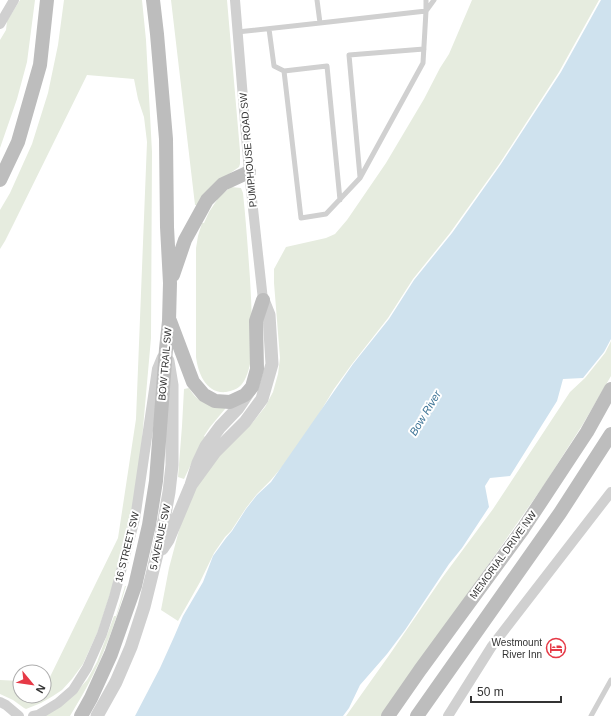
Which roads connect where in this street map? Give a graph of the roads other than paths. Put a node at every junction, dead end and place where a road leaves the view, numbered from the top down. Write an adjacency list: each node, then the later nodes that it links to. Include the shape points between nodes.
1 (14, 0): 10 (street)
2 (47, 0): 17 (main road, via 40,65 18,142)
3 (152, 0): 19 (main road, BOW TRAIL SW, via 166,139)
4 (235, 0): 12 (street, PUMPHOUSE ROAD SW)
5 (317, 0): 9 (lane)
6 (426, 0): 8 (lane)
7 (434, 0): 8 (lane)
8 (426, 11): 9 (lane); 13 (lane)
9 (320, 23): 11 (lane)
10 (0, 24)
11 (269, 29): 12 (lane); 14 (lane, via 274,66)
12 (238, 32): 15 (street, PUMPHOUSE ROAD SW)
13 (424, 49): 16 (lane, via 423,63); 16 (lane, via 349,55)
14 (284, 71): 18 (lane, via 327,66); 18 (lane, via 301,218 326,214)
15 (250, 172): 19 (main road, via 223,184 207,200 185,240); 20 (street, PUMPHOUSE ROAD SW)
16 (360, 178): 18 (lane)
17 (0, 180)
18 (340, 200)
19 (170, 283): 21 (main road, BOW TRAIL SW)
20 (263, 300): 23 (main road, via 256,320 258,369); 26 (street, via 269,315 272,364 262,399 245,422 215,452)
21 (169, 320): 22 (main road, BOW TRAIL SW); 23 (main road, via 193,382 204,395 215,401 230,402 245,395)
22 (166, 349): 28 (street, 5 AVENUE SW, via 172,385 172,465); 32 (street, 16 STREET SW, via 157,369 134,519 102,634 87,668 73,690 58,703); 33 (main road, BOW TRAIL SW, via 156,481 149,525 136,578 111,654)
23 (252, 387): 26 (street, via 206,446)
24 (611, 389): 35 (main road, MEMORIAL DRIVE NW, via 587,432 523,529)
25 (611, 434): 36 (main road, via 560,513)
26 (191, 485): 28 (street, via 168,540)
27 (611, 492): 37 (street, via 492,646)
28 (155, 559): 34 (street, 5 AVENUE SW, via 144,607 131,647 116,682)
29 (611, 680): 38 (lane)
30 (0, 702): 31 (street)
31 (19, 716)
32 (33, 716)
33 (81, 716)
34 (97, 716)
35 (388, 716)
36 (417, 716)
37 (448, 716)
38 (591, 716)

